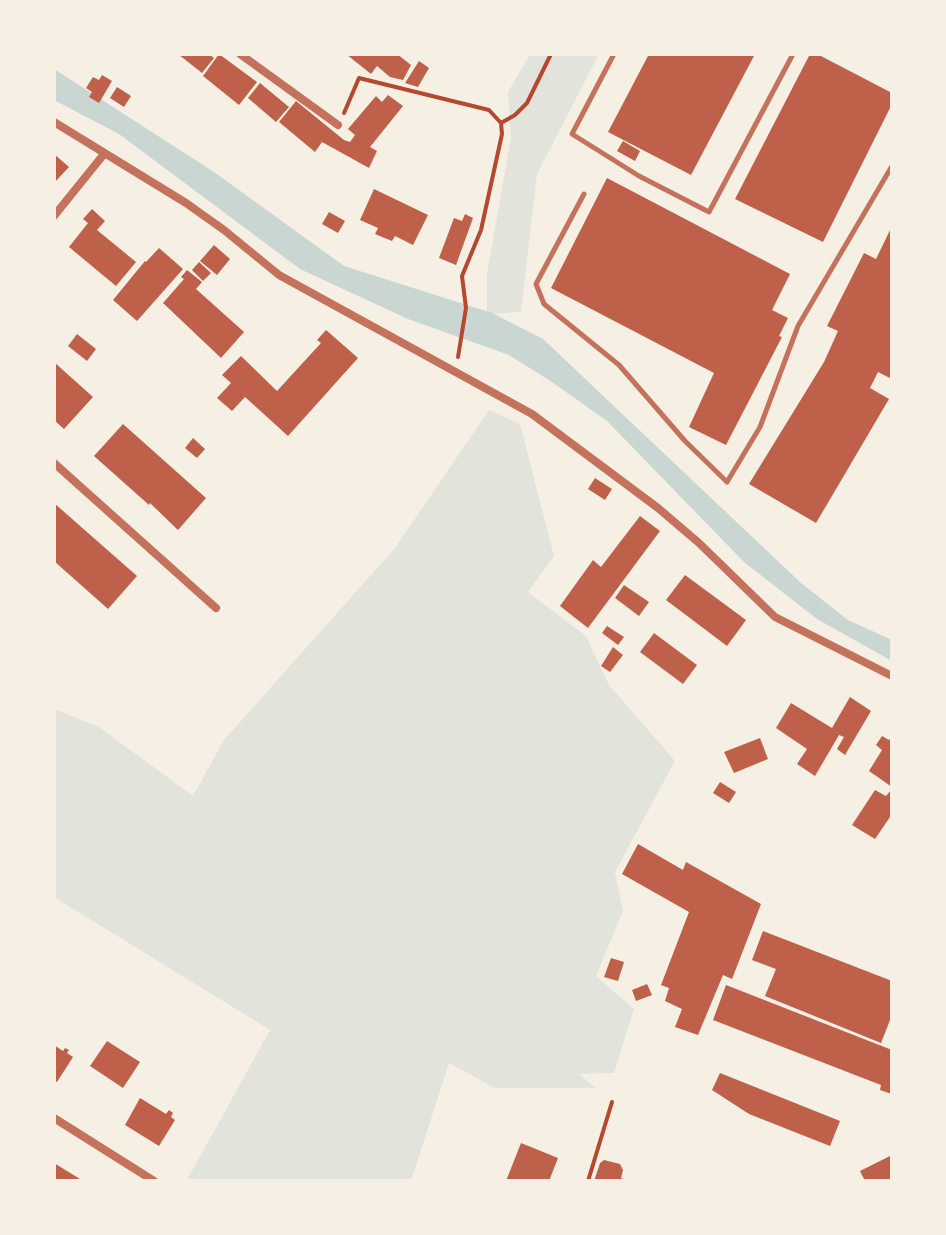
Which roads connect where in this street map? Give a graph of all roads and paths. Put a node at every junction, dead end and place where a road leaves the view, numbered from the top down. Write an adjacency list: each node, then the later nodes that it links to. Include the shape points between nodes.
1 (240, 54): 7 (street)
2 (551, 54): 6 (path, via 527,103)
3 (614, 54): 4 (lane, via 572,134 709,212)
4 (793, 54)
5 (54, 122): 8 (street)
6 (501, 123): 7 (path, via 489,110 359,78); 12 (path, via 481,230 462,276 466,308)
7 (338, 125)
8 (104, 154): 11 (street); 15 (street, via 186,203 279,275 532,414 658,508 775,617)
9 (892, 166): 10 (lane, via 798,326 760,427 727,482 619,365 544,304 536,284 542,267)
10 (584, 194)
11 (54, 216)
12 (460, 340)
13 (54, 463): 14 (street)
14 (216, 608)
15 (892, 676)
16 (612, 1102): 19 (path)
17 (54, 1118): 18 (street)
18 (154, 1181)
19 (588, 1181)

